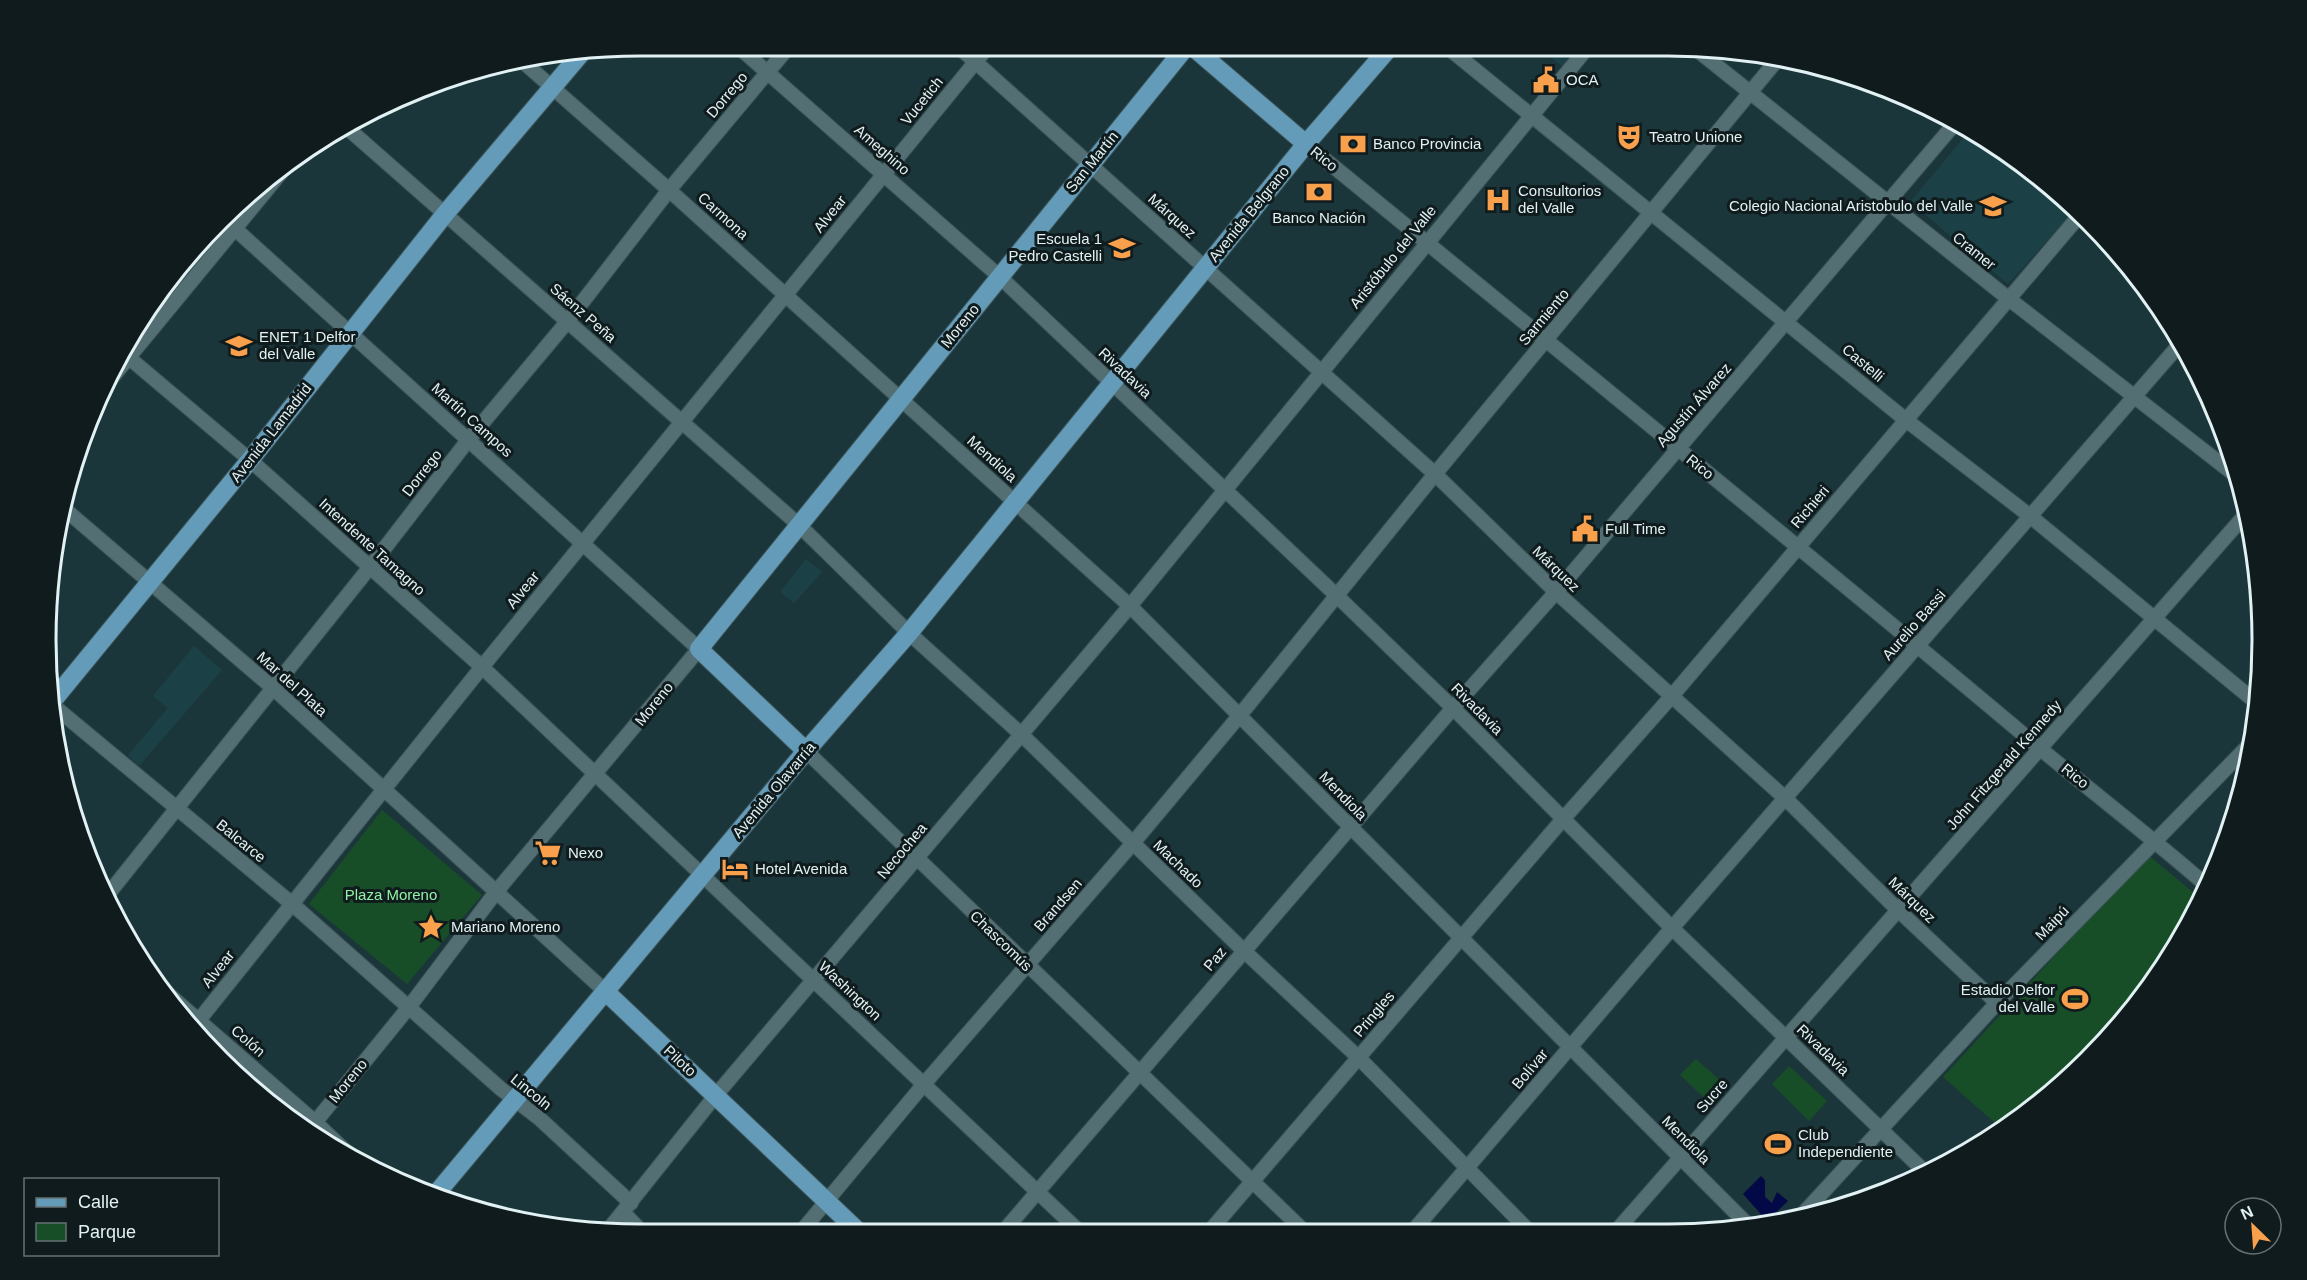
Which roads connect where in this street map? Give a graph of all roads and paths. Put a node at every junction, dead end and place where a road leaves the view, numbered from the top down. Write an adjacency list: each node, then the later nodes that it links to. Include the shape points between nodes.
1 (748, 55): 15 (street, Ameghino)
2 (782, 55): 15 (street, Dorrego)
3 (968, 55): 12 (street, Márquez)
4 (980, 55): 12 (street, Vucetich)
5 (1179, 55): 22 (main road, San Martín)
6 (1202, 55): 21 (main road, Rico)
7 (1383, 55): 21 (main road, Avenida Belgrano)
8 (1457, 55): 18 (street, Castelli)
9 (1580, 55): 18 (street, Aristóbulo del Valle)
10 (1706, 57): 17 (street, Cramer)
11 (576, 60): 16 (main road, Avenida Lamadrid)
12 (975, 61): 22 (street, Márquez); 23 (street, Vucetich)
13 (1772, 66): 17 (street, Sarmiento)
14 (529, 67): 16 (street, Carmona)
15 (768, 72): 23 (street, Ameghino); 24 (street, Dorrego)
16 (553, 87): 24 (street, Carmona); 28 (main road, Avenida Lamadrid)
17 (1750, 93): 26 (street, Cramer); 27 (street, Sarmiento)
18 (1531, 115): 27 (street, Castelli); 32 (street, Aristóbulo del Valle)
19 (1950, 129): 26 (street, Agustín Álvarez)
20 (352, 132): 28 (street, Sáenz Peña)
21 (1306, 144): 32 (street, Rico); 33 (main road, Avenida Belgrano)
22 (1089, 164): 33 (street, Márquez); 34 (main road, San Martín)
23 (884, 174): 34 (street, Ameghino); 35 (street, Alvear)
24 (669, 190): 35 (street, Carmona); 37 (street, Dorrego)
25 (267, 191): 31 (street)
26 (1889, 203): 36 (street, Cramer); 38 (street, Agustín Álvarez)
27 (1652, 212): 38 (street, Castelli); 41 (street, Sarmiento)
28 (445, 214): 37 (street, Sáenz Peña); 39 (main road, Avenida Lamadrid)
29 (2074, 222): 36 (street, Richieri)
30 (231, 224): 31 (street, Martín Campos)
31 (236, 228): 39 (street, Martín Campos); 40 (street)
32 (1426, 243): 41 (street, Rico); 44 (street, Aristóbulo del Valle)
33 (1205, 268): 44 (street, Márquez); 45 (main road, Avenida Belgrano)
34 (1000, 277): 45 (street, Rivadavia); 47 (main road, Moreno)
35 (786, 295): 47 (street, Carmona); 49 (street, Alvear)
36 (2009, 299): 46 (street, Cramer); 48 (street, Richieri)
37 (567, 322): 49 (street, Sáenz Peña); 50 (street, Dorrego)
38 (1787, 322): 48 (street, Castelli); 51 (street, Agustín Álvarez)
39 (350, 333): 50 (street, Martín Campos); 52 (main road, Avenida Lamadrid)
40 (142, 334)
41 (1546, 341): 51 (street, Rico); 54 (street, Sarmiento)
42 (2174, 351): 46 (street, Aurelio Bassi)
43 (129, 357): 52 (street, Intendente Tamagno)
44 (1321, 371): 54 (street, Márquez); 55 (street, Aristóbulo del Valle)
45 (1111, 384): 55 (street, Rivadavia); 56 (main road, Avenida Olavarría)
46 (2135, 396): 53 (street, Cramer); 58 (street, Aurelio Bassi)
47 (900, 399): 56 (street, Mendiola); 60 (main road, Moreno)
48 (1906, 420): 58 (street, Castelli); 62 (street, Richieri)
49 (681, 422): 60 (street, Sáenz Peña); 61 (street, Alvear)
50 (469, 440): 61 (street, Martín Campos); 63 (street, Dorrego)
51 (1677, 450): 62 (street, Rico); 65 (street, Agustín Álvarez)
52 (250, 460): 63 (street, Intendente Tamagno); 64 (main road, Avenida Lamadrid)
53 (2225, 467)
54 (1435, 474): 65 (street, Márquez); 66 (street, Sarmiento)
55 (1224, 489): 66 (street, Rivadavia); 67 (street, Necochea)
56 (1015, 502): 67 (street, Mendiola); 69 (main road, Avenida Olavarría)
57 (70, 514): 64 (street, Mar del Plata)
58 (2030, 516): 68 (street, Castelli); 70 (street, Aurelio Bassi)
59 (2239, 522): 68 (street, John Fitzgerald Kennedy)
60 (799, 525): 69 (street, Machado); 71 (main road, Moreno)
61 (583, 542): 71 (street, Martín Campos); 72 (street, Alvear)
62 (1798, 547): 70 (street, Rico); 76 (street, Richieri)
63 (370, 567): 72 (street, Intendente Tamagno); 73 (street, Dorrego)
64 (150, 583): 73 (street, Mar del Plata); 74 (main road, Avenida Lamadrid)
65 (1556, 592): 76 (street, Márquez); 77 (street, Agustín Álvarez)
66 (1336, 595): 77 (street, Rivadavia); 79 (street, Brandsen)
67 (1130, 606): 79 (street, Mendiola); 80 (street, Necochea)
68 (2154, 620): 75 (street, Castelli); 81 (street, John Fitzgerald Kennedy)
69 (909, 633): 80 (street, Machado); 82 (main road, Avenida Olavarría)
70 (1918, 645): 81 (street, Rico); 86 (street, Aurelio Bassi)
71 (699, 649): 82 (main road, Chascomús); 84 (street, Moreno)
72 (482, 667): 84 (street, Intendente Tamagno); 85 (street, Alvear)
73 (273, 688): 85 (street, Mar del Plata); 87 (street, Dorrego)
74 (59, 694)
75 (2248, 696)
76 (1671, 697): 86 (street, Márquez); 88 (street, Richieri)
77 (1453, 708): 88 (street, Rivadavia); 89 (street, Paz)
78 (61, 713): 87 (street, Balcarce)
79 (1240, 715): 89 (street, Mendiola); 91 (street, Brandsen)
80 (1022, 735): 91 (street, Machado); 92 (street, Necochea)
81 (2040, 748): 90 (street, Rico); 98 (street, John Fitzgerald Kennedy)
82 (806, 751): 92 (street, Chascomús); 93 (main road, Avenida Olavarría)
83 (2240, 754): 90 (street, Maipú)
84 (596, 774): 93 (street, Washington); 96 (street, Moreno)
85 (383, 790): 96 (street, Mar del Plata); 97 (street, Alvear)
86 (1785, 798): 98 (street, Márquez); 99 (street, Aurelio Bassi)
87 (177, 809): 95 (street, Dorrego); 97 (street, Balcarce)
88 (1564, 818): 99 (street, Rivadavia); 100 (street, Pringles)
89 (1350, 828): 100 (street, Mendiola); 101 (street, Paz)
90 (2156, 841): 94 (street, Rico); 105 (street, Maipú)
91 (1133, 843): 101 (street, Machado); 102 (street, Brandsen)
92 (917, 860): 102 (street, Chascomús); 103 (street, Necochea)
93 (704, 876): 103 (street, Washington); 104 (main road, Avenida Olavarría)
94 (2200, 880)
95 (112, 890)
96 (496, 892): 104 (street, Piloto); 106 (street, Moreno)
97 (291, 903): 106 (street, Balcarce); 107 (street, Alvear)
98 (1898, 910): 105 (street, Márquez); 108 (street, John Fitzgerald Kennedy)
99 (1672, 928): 108 (street, Rivadavia); 109 (street, Bolívar)
100 (1460, 939): 109 (street, Mendiola); 111 (street, Pringles)
101 (1244, 951): 111 (street, Machado); 112 (street, Paz)
102 (1027, 966): 112 (street, Chascomús); 113 (street, Brandsen)
103 (814, 980): 113 (street, Washington); 114 (street, Necochea)
104 (606, 992): 114 (main road, Piloto); 115 (main road, Avenida Olavarría)
105 (1997, 1003): 118 (street, Maipú)
106 (409, 1006): 115 (street, Lincoln); 117 (street, Moreno)
107 (198, 1021)
108 (1785, 1037): 118 (street, Rivadavia); 119 (street, Sucre)
109 (1569, 1048): 119 (street, Mendiola); 121 (street, Bolívar)
110 (225, 1051): 116 (street, Colón)
111 (1359, 1058): 121 (street, Machado); 122 (street, Pringles)
112 (1140, 1074): 122 (street, Chascomús); 124 (street, Paz)
113 (924, 1084): 124 (street, Washington); 125 (street, Brandsen)
114 (716, 1095): 125 (main road, Piloto); 127 (street, Necochea)
115 (515, 1099): 123 (main road, Avenida Olavarría); 127 (street, Lincoln)
116 (298, 1114)
117 (313, 1125)
118 (1881, 1130): 120 (street, Rivadavia); 126 (street, Maipú)
119 (1680, 1157): 128 (street, Mendiola); 139 (street, Sucre)
120 (1920, 1167)
121 (1468, 1168): 137 (street, Bolívar); 138 (street, Machado)
122 (1251, 1181): 135 (street, Pringles); 136 (street, Chascomús)
123 (440, 1189)
124 (1038, 1192): 133 (street, Paz); 134 (street, Washington)
125 (826, 1202): 131 (street, Brandsen); 132 (main road, Piloto)
126 (1809, 1207)
127 (627, 1208): 129 (street, Necochea); 130 (street, Lincoln)
128 (1742, 1219)
129 (614, 1224)
130 (638, 1225)
131 (807, 1225)
132 (851, 1225)
133 (1009, 1225)
134 (1073, 1225)
135 (1215, 1225)
136 (1298, 1225)
137 (1418, 1225)
138 (1523, 1225)
139 (1621, 1225)

